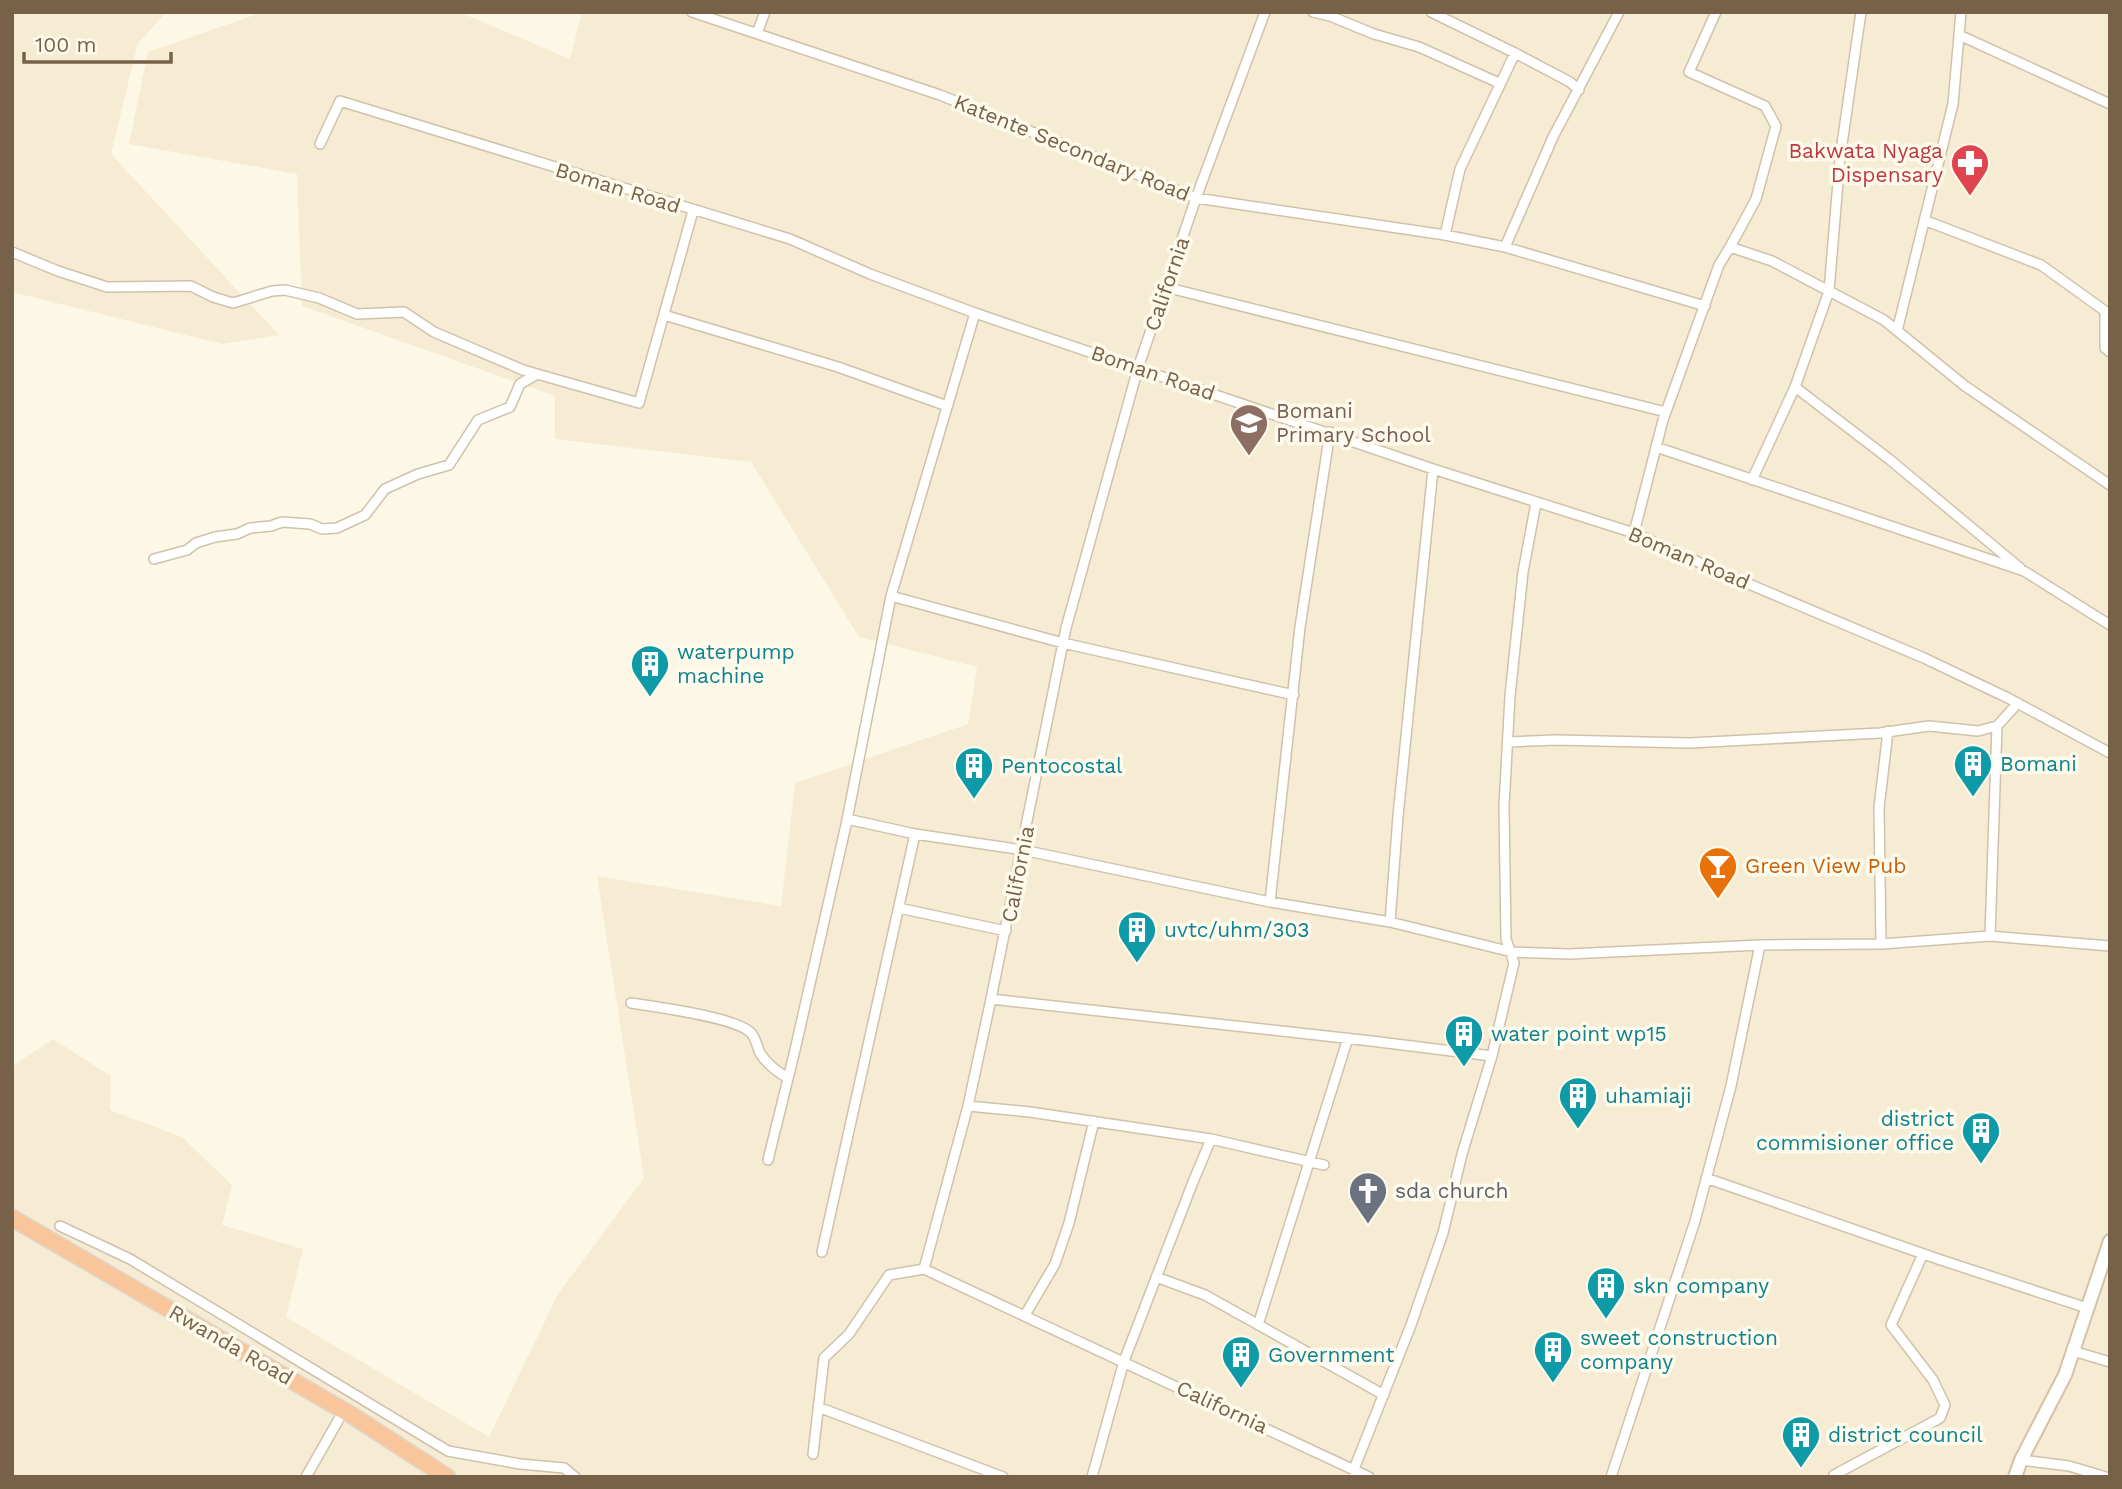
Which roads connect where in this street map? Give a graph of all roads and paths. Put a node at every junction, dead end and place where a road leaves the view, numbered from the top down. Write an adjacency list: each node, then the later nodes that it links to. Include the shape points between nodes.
1 (692, 12): 10 (street, Katente Secondary Road)
2 (765, 12): 10 (street)
3 (1265, 12): 17 (street, California)
4 (1313, 12): 13 (street, via 1419,47)
5 (1431, 12): 12 (street)
6 (1619, 12): 14 (street)
7 (1716, 12): 22 (street, via 1689,72 1765,106 1776,126 1756,199)
8 (1861, 12): 25 (street, via 1840,158)
9 (1961, 12): 11 (street)
10 (757, 33): 17 (street, Katente Secondary Road, via 940,95)
11 (1959, 35): 15 (street); 19 (street, via 1953,104)
12 (1515, 53): 13 (street); 14 (street)
13 (1499, 83): 20 (street, via 1460,169)
14 (1579, 90): 21 (street)
15 (2110, 104)
16 (320, 144): 18 (street, Boman Road, via 340,101)
17 (1196, 198): 20 (street, Katente Secondary Road); 24 (street, California)
18 (693, 211): 27 (street, Boman Road, via 790,239); 28 (street)
19 (1924, 220): 29 (street); 30 (street, via 2041,265 2088,296 2105,311 2105,348)
20 (1445, 235): 21 (street, Katente Secondary Road)
21 (1505, 247): 26 (street, Katente Secondary Road)
22 (1730, 247): 25 (street, via 1772,261); 26 (street)
23 (12, 252): 32 (street, via 107,288 191,286 233,303 285,290 357,314 404,312 433,332)
24 (1166, 287): 31 (street, California); 35 (street)
25 (1829, 291): 29 (street); 33 (street)
26 (1704, 306): 35 (street)
27 (975, 313): 31 (street, Boman Road); 34 (street)
28 (664, 315): 32 (street, via 639,402); 34 (street, via 838,367)
29 (1898, 331): 40 (street, via 1965,386)
30 (2110, 352)
31 (1138, 368): 36 (street, Boman Road); 47 (street, California)
32 (537, 374): 43 (street, via 520,384 510,407 478,420 449,465 385,489 365,515 337,528 282,522 250,528)
33 (1795, 387): 39 (street); 44 (street)
34 (947, 406): 45 (street)
35 (1666, 412): 37 (street)
36 (1331, 432): 38 (street, Boman Road); 48 (street, via 1300,627)
37 (1656, 447): 39 (street); 42 (street)
38 (1433, 468): 41 (street, Boman Road); 59 (street)
39 (1752, 480): 44 (street)
40 (2110, 485)
41 (1536, 503): 42 (street, Boman Road); 52 (street, via 1523,572)
42 (1634, 533): 49 (street, Boman Road, via 1924,658)
43 (154, 559)
44 (2024, 571): 46 (street)
45 (891, 596): 47 (street); 54 (street)
46 (2110, 625)
47 (1063, 643): 48 (street); 56 (street, California)
48 (1294, 695): 57 (street)
49 (2018, 704): 50 (street); 53 (street, Boman Road)
50 (1997, 726): 51 (street, via 1978,731 1929,726); 61 (street)
51 (1888, 731): 52 (street, via 1690,743); 62 (street, via 1879,808)
52 (1507, 742): 65 (street, via 1506,939)
53 (2110, 753)
54 (847, 819): 55 (street); 70 (street)
55 (915, 834): 56 (street); 58 (street)
56 (1023, 850): 57 (street); 60 (street, California)
57 (1270, 902): 59 (street)
58 (899, 908): 60 (street); 81 (street)
59 (1390, 922): 65 (street)
60 (1006, 931): 66 (street, California)
61 (1990, 936): 62 (street); 64 (street)
62 (1881, 944): 63 (street)
63 (1760, 945): 65 (street, via 1569,954); 77 (street, via 1731,1086)
64 (2110, 946)
65 (1512, 952): 69 (street, via 1514,963)
66 (991, 999): 68 (street); 71 (street, California)
67 (631, 1003): 70 (street, via 737,1024 752,1034 761,1054)
68 (1348, 1038): 69 (street); 75 (street)
69 (1492, 1056): 91 (street, via 1443,1233)
70 (788, 1078): 74 (street)
71 (968, 1106): 72 (street); 83 (street, California)
72 (1094, 1121): 73 (street); 86 (street, via 1055,1264)
73 (1211, 1139): 75 (street); 84 (street)
74 (768, 1160)
75 (1307, 1161): 76 (street); 87 (street)
76 (1324, 1165)
77 (1706, 1178): 82 (street); 104 (street)
78 (12, 1218): 93 (highway, Rwanda Road)
79 (60, 1226): 100 (street, via 130,1259 448,1451 564,1468)
80 (2110, 1241): 85 (street)
81 (822, 1252)
82 (1923, 1254): 85 (street); 97 (street, via 1891,1325 1933,1380 1945,1405 1940,1418)
83 (924, 1269): 86 (street, California); 92 (street, via 889,1275 849,1334 824,1358)
84 (1156, 1277): 87 (street, via 1205,1295); 89 (street)
85 (2087, 1308): 88 (street)
86 (1025, 1315): 89 (street, California)
87 (1258, 1325): 91 (street)
88 (2073, 1351): 90 (street); 95 (street)
89 (1124, 1361): 96 (street, California); 102 (street)
90 (2110, 1362)
91 (1384, 1395): 96 (street)
92 (818, 1406): 94 (street); 101 (street)
93 (344, 1410): 98 (street); 99 (highway, Rwanda Road)
94 (813, 1454)
95 (2021, 1460): 105 (street); 106 (street, via 2069,1466)
96 (1354, 1473): 103 (street, California)
97 (1834, 1475)
98 (306, 1477)
99 (447, 1477)
100 (575, 1477)
101 (1003, 1477)
102 (1093, 1477)
103 (1369, 1477)
104 (1611, 1477)
105 (2015, 1477)
106 (2106, 1477)

